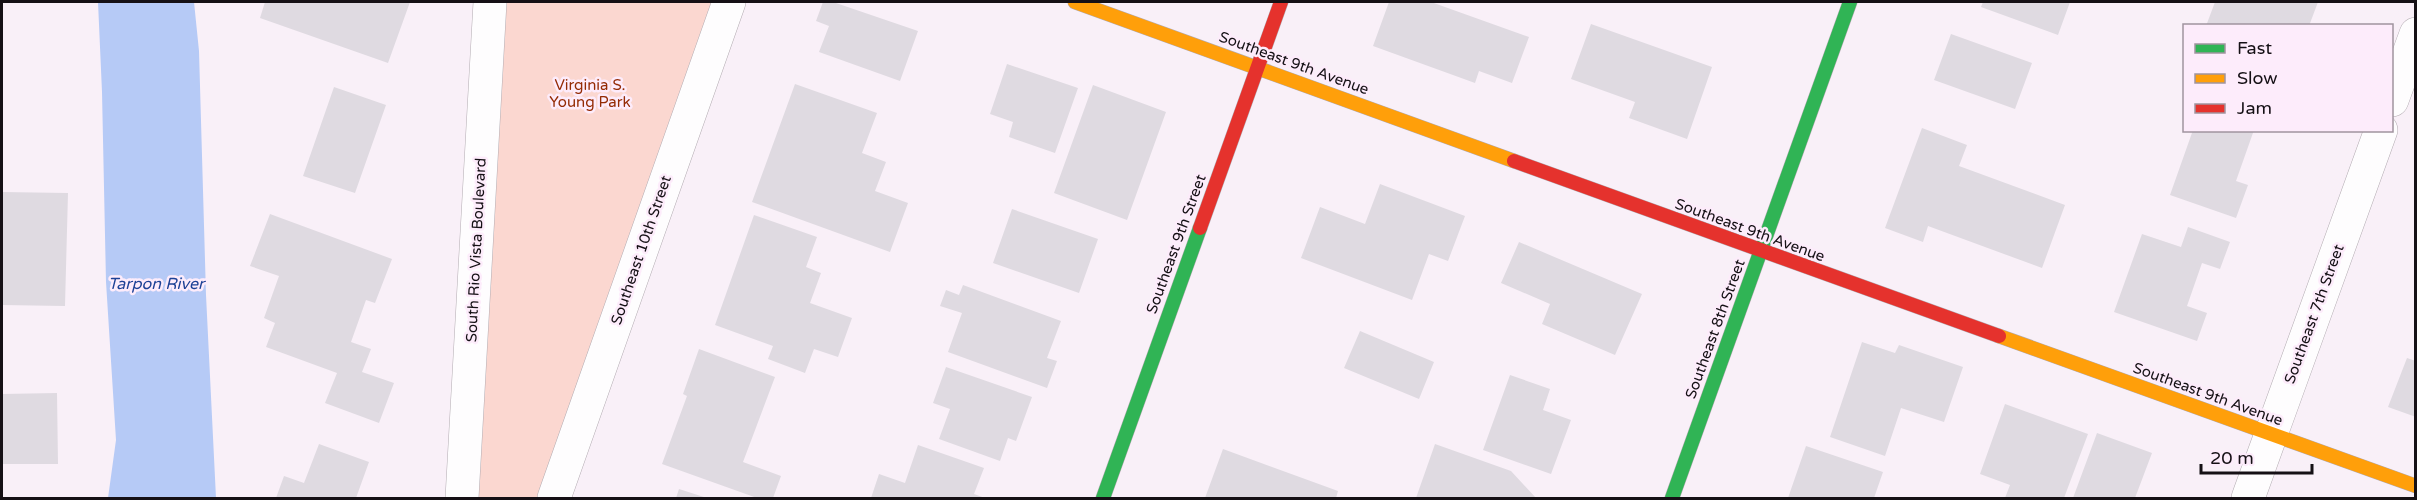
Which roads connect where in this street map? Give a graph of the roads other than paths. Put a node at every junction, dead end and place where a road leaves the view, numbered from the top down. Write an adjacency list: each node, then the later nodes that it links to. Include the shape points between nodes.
1 (490, 2): 13 (street, South Rio Vista Boulevard)
2 (729, 2): 14 (street, Southeast 10th Street)
3 (1075, 2): 7 (street, Southeast 9th Avenue)
4 (1281, 2): 7 (street, Southeast 9th Street)
5 (1850, 2): 10 (street, Southeast 8th Street)
6 (2415, 34): 8 (street)
7 (1257, 67): 10 (street, Southeast 9th Avenue); 15 (street, Southeast 9th Street)
8 (2393, 94)
9 (2380, 132): 11 (street, Southeast 7th Street)
10 (1761, 251): 11 (street, Southeast 9th Avenue); 16 (street, Southeast 8th Street)
11 (2271, 434): 12 (street, Southeast 9th Avenue); 17 (street, Southeast 7th Street)
12 (2415, 486)
13 (462, 498)
14 (554, 498)
15 (1103, 498)
16 (1672, 498)
17 (2248, 498)

